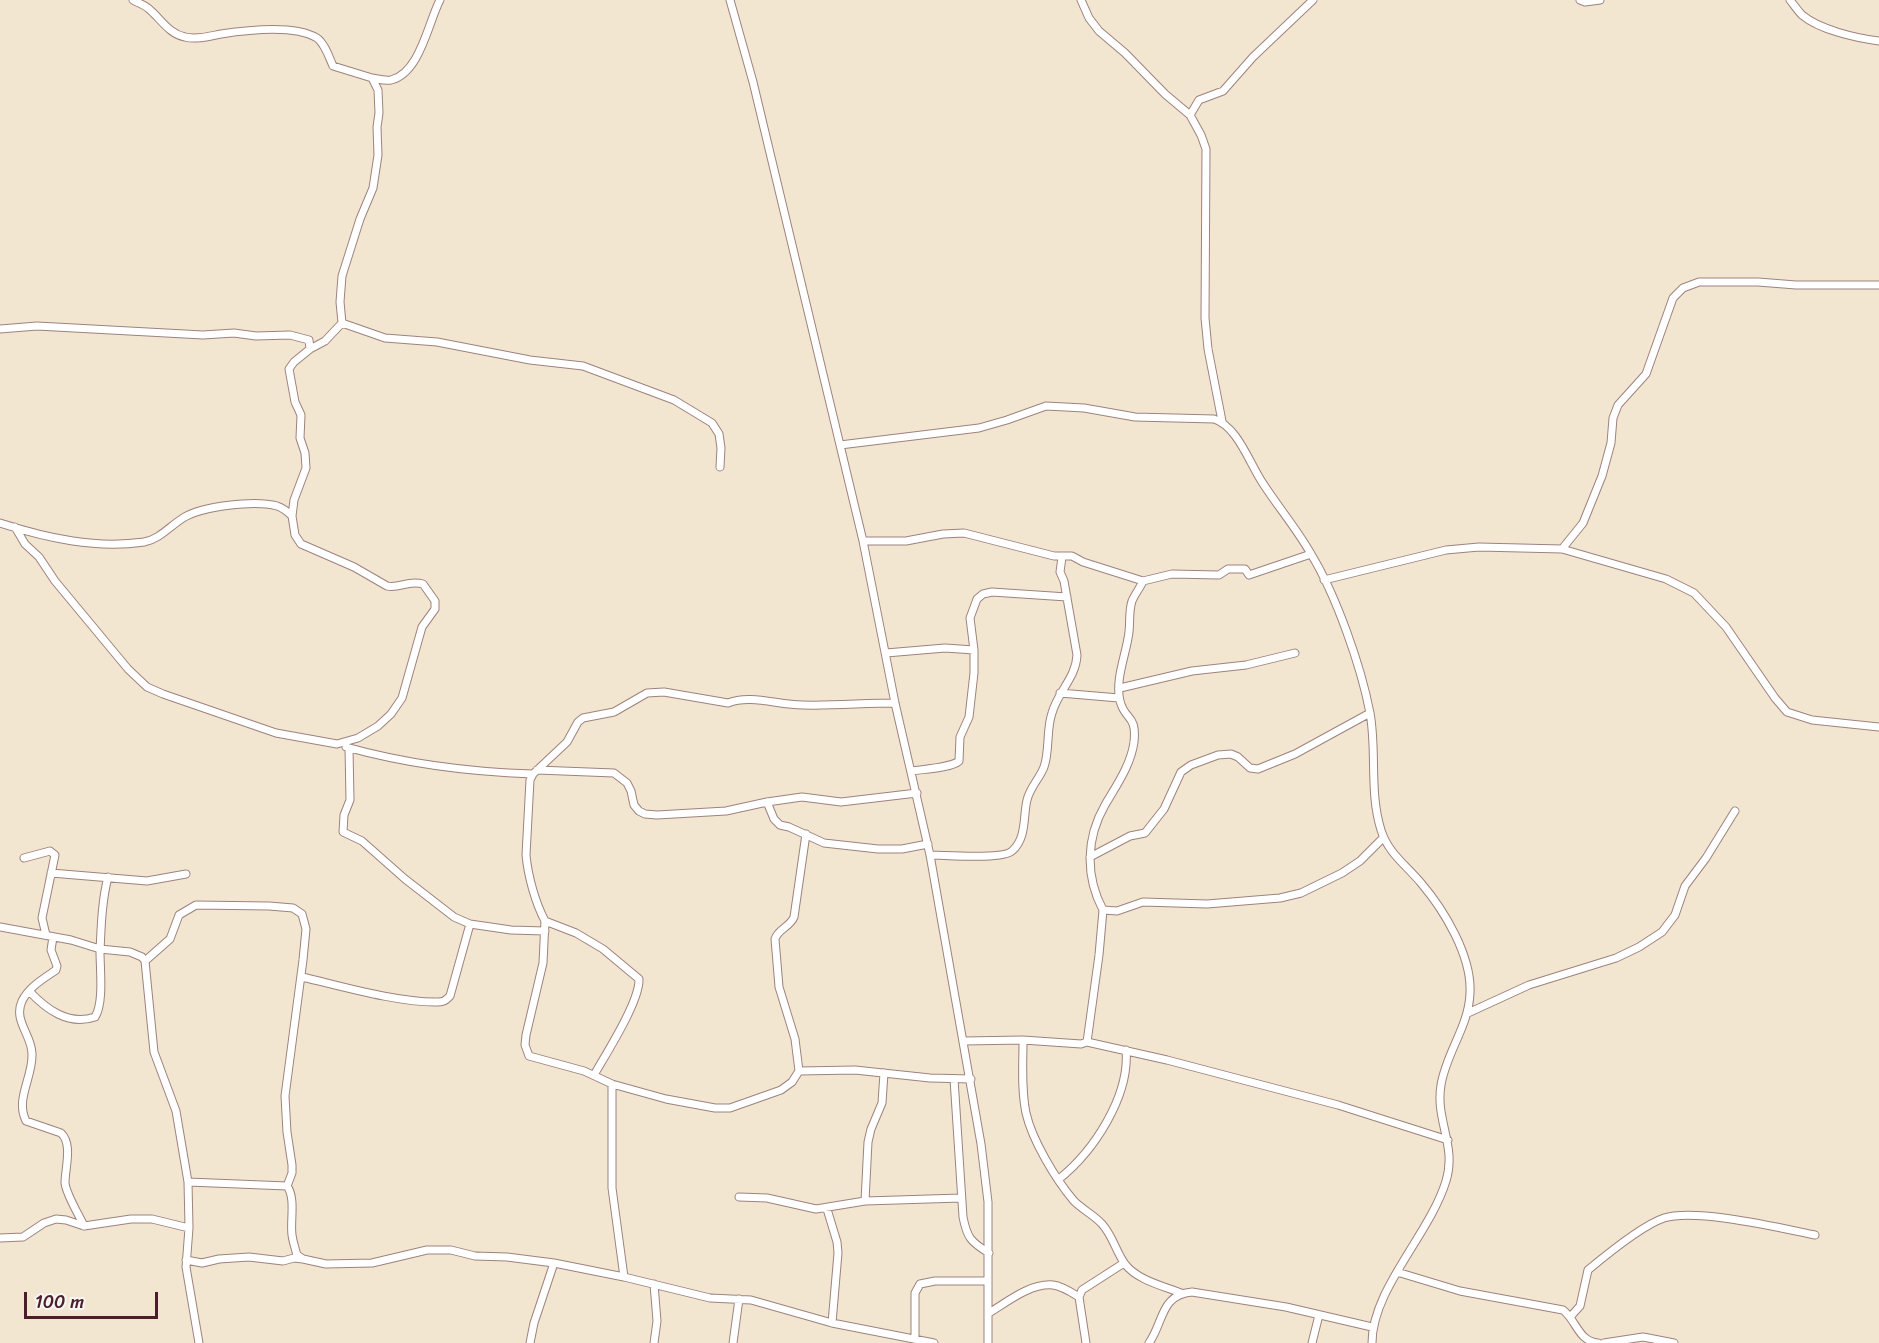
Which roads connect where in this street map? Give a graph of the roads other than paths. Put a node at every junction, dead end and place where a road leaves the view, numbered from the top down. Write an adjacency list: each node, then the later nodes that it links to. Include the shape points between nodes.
1 (133, 0): 10 (street, via 185,37 278,29 304,33 318,39 333,66)
2 (440, 0): 10 (street, via 423,43 403,75 389,80)
3 (730, 0): 17 (street)
4 (1082, 0): 11 (street, via 1099,31)
5 (1313, 0): 11 (street, via 1223,91 1199,100)
6 (1580, 0): 7 (street)
7 (1600, 0)
8 (1790, 0): 9 (street, via 1814,22 1856,38)
9 (1879, 41)
10 (372, 78): 13 (street, via 378,90 378,155 373,188 342,276)
11 (1190, 116): 16 (street, via 1206,149 1204,318)
12 (1879, 285): 23 (street, via 1699,282 1683,288 1673,298 1646,374 1618,405 1598,486 1583,523)
13 (342, 323): 15 (street, via 325,341); 18 (street, via 385,338 437,342 583,366 674,400 712,423 719,434)
14 (0, 329): 15 (street, via 37,326 203,335 290,335 309,340)
15 (310, 349): 19 (street, via 289,369 301,415 300,438 306,468)
16 (1222, 421): 17 (street, via 1135,417 1046,406 979,428); 24 (street, via 1237,438)
17 (840, 445): 22 (street)
18 (720, 467)
19 (292, 516): 21 (street, via 272,505 210,509 183,518 151,540 124,543 95,544); 38 (street, via 301,544 393,588 413,582 423,584 435,601 435,609 422,627 402,698 378,726)
20 (0, 523): 21 (street)
21 (15, 528): 38 (street, via 107,645 147,687 276,734)
22 (863, 541): 25 (street, via 906,541 964,533); 30 (street)
23 (1562, 549): 26 (street, via 1446,550); 37 (street, via 1666,579 1694,593 1726,627 1787,712 1812,720)
24 (1311, 554): 26 (street); 27 (street, via 1249,575 1245,569 1228,569 1219,575 1172,574)
25 (1062, 557): 27 (street, via 1072,556); 28 (street, via 1060,572)
26 (1324, 580): 36 (street, via 1348,639)
27 (1143, 581): 32 (street, via 1130,609)
28 (1067, 597): 29 (street, via 983,594 970,618); 33 (street, via 1077,662)
29 (974, 650): 30 (street); 40 (street, via 970,707 960,737 959,761 949,767)
30 (886, 653): 35 (street)
31 (1295, 653): 32 (street)
32 (1120, 688): 34 (street)
33 (1060, 693): 34 (street); 48 (street, via 1050,721 1045,766 1027,800 1026,819 1014,850 991,856)
34 (1119, 698): 49 (street, via 1134,722 1134,743 1128,763 1103,808)
35 (895, 703): 40 (street); 41 (street, via 728,703 664,692 646,693 614,712 583,718 567,742)
36 (1370, 713): 46 (street, via 1374,789); 49 (street, via 1295,754 1258,769 1250,768 1231,754 1191,765 1181,772 1164,809 1145,833)
37 (1879, 727)
38 (337, 744): 39 (street)
39 (349, 748): 41 (street, via 405,761 497,773); 56 (street, via 350,800 343,832 362,841 454,917)
40 (911, 771): 42 (street)
41 (535, 772): 43 (street, via 614,773 627,783 634,805 645,814 726,811); 55 (street, via 528,786 526,855)
42 (917, 793): 43 (street, via 841,802 802,797); 47 (street)
43 (767, 801): 45 (street, via 780,825)
44 (1735, 811): 64 (street, via 1685,885 1675,915 1662,932 1616,958 1528,986)
45 (806, 834): 47 (street, via 824,843 847,847 902,849); 69 (street, via 794,917 776,939 779,987 795,1039)
46 (1383, 838): 54 (street, via 1360,861 1301,893 1207,904 1143,902 1117,912); 64 (street, via 1429,894 1458,942 1470,979)
47 (928, 844): 48 (street)
48 (930, 855): 66 (street)
49 (1090, 857): 54 (street, via 1091,880)
50 (24, 858): 51 (street, via 53,852)
51 (51, 873): 53 (street); 59 (street, via 42,918)
52 (186, 874): 53 (street, via 147,881)
53 (108, 877): 60 (street)
54 (1103, 910): 67 (street)
55 (545, 921): 58 (street); 71 (street, via 603,949 639,979 636,995)
56 (470, 924): 58 (street); 62 (street, via 446,1000 403,998)
57 (0, 927): 59 (street)
58 (545, 931): 71 (street, via 526,1052)
59 (49, 936): 60 (street); 63 (street, via 56,970)
60 (100, 949): 61 (street, via 130,952); 63 (street, via 100,1003 95,1017 54,1014)
61 (145, 961): 62 (street, via 170,939 179,915 196,905 293,908 302,914 306,929); 77 (street, via 154,1052 176,1111)
62 (302, 977): 78 (street, via 285,1096 292,1165)
63 (29, 991): 83 (street, via 19,1015 33,1055 23,1114 26,1121 65,1137 65,1185)
64 (1468, 1013): 75 (street, via 1441,1085 1439,1102)
65 (1023, 1040): 66 (street); 67 (street); 76 (street, via 1026,1114)
66 (964, 1041): 73 (street)
67 (1087, 1042): 68 (street)
68 (1126, 1050): 75 (street, via 1338,1106); 76 (street, via 1126,1072 1117,1100 1093,1143 1076,1166)
69 (799, 1071): 70 (street); 74 (street, via 781,1090 730,1108 699,1106)
70 (884, 1073): 72 (street); 81 (street, via 882,1103 868,1142)
71 (594, 1075): 74 (street)
72 (954, 1080): 73 (street); 80 (street)
73 (971, 1080): 87 (street, via 988,1202)
74 (612, 1084): 93 (street, via 612,1188)
75 (1448, 1140): 92 (street, via 1446,1181)
76 (1059, 1179): 91 (street, via 1075,1201 1108,1231)
77 (188, 1182): 78 (street); 84 (street)
78 (287, 1186): 88 (street, via 291,1192 294,1246)
79 (739, 1197): 82 (street)
80 (961, 1198): 81 (street); 87 (street, via 969,1237)
81 (865, 1201): 82 (street)
82 (826, 1209): 102 (street, via 838,1253)
83 (84, 1226): 84 (street, via 152,1219); 86 (street, via 56,1219 23,1237)
84 (189, 1228): 89 (street)
85 (1815, 1235): 101 (street, via 1722,1219 1664,1218 1588,1270 1580,1306)
86 (0, 1238)
87 (989, 1252): 94 (street)
88 (303, 1259): 89 (street, via 249,1257 202,1263); 90 (street, via 326,1264 372,1263 442,1249)
89 (186, 1260): 106 (street)
90 (554, 1263): 93 (street); 107 (street)
91 (1124, 1263): 96 (street, via 1132,1272); 97 (street, via 1088,1285)
92 (1397, 1272): 101 (street, via 1460,1291 1554,1306); 103 (street)
93 (624, 1277): 95 (street)
94 (988, 1281): 99 (street); 105 (street, via 920,1284 915,1293)
95 (654, 1284): 98 (street, via 710,1298); 108 (street)
96 (1181, 1293): 100 (street, via 1213,1294); 113 (street, via 1167,1305)
97 (1079, 1296): 99 (street, via 1061,1287 1045,1286 1029,1290); 112 (street)
98 (739, 1299): 102 (street); 109 (street)
99 (988, 1313): 111 (street)
100 (1319, 1315): 103 (street); 114 (street)
101 (1571, 1316): 116 (street, via 1583,1338)
102 (832, 1323): 104 (street)
103 (1372, 1327): 115 (street)
104 (886, 1339): 105 (street)
105 (915, 1339): 110 (street)
106 (199, 1343)
107 (530, 1343)
108 (654, 1343)
109 (733, 1343)
110 (934, 1343)
111 (988, 1343)
112 (1086, 1343)
113 (1149, 1343)
114 (1312, 1343)
115 (1372, 1343)
116 (1598, 1343)
117 (1604, 1343): 118 (street, via 1643,1337)
118 (1674, 1343)

